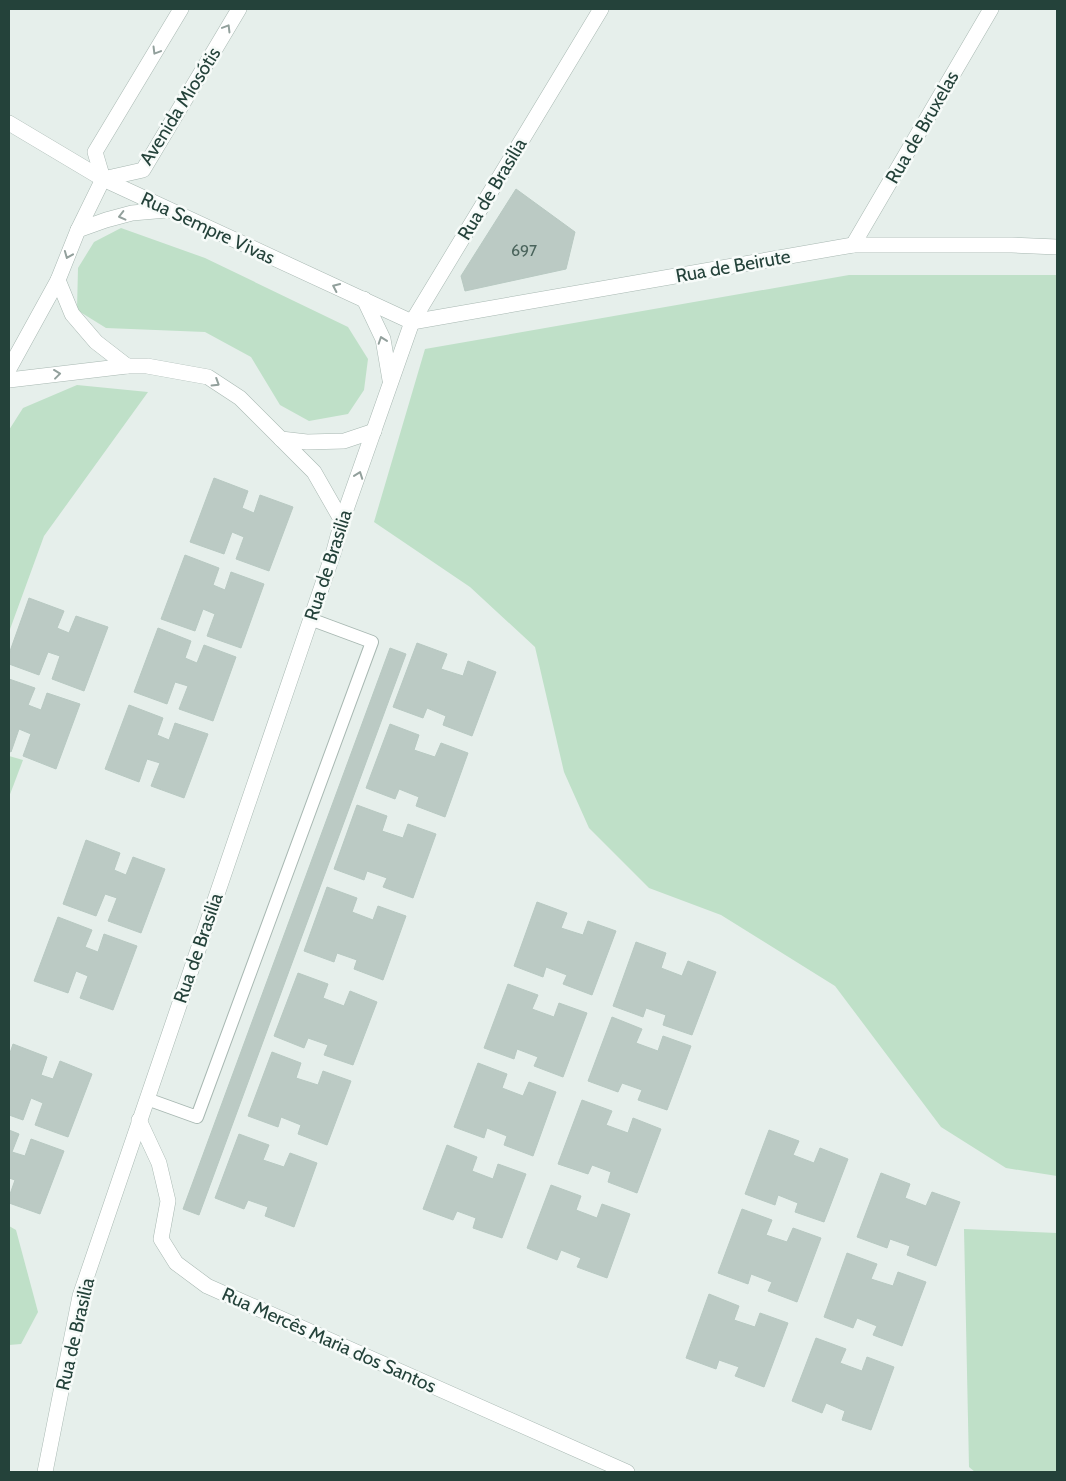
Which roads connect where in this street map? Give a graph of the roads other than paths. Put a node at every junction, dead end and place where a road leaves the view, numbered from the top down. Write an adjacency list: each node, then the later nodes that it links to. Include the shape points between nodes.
1 (181, 9): 6 (street, one-way to 6, via 95,152)
2 (239, 9): 6 (street, Avenida Miosótis, one-way to 2, via 143,170)
3 (601, 9): 13 (street, Rua de Brasilia)
4 (991, 9): 9 (street, Rua de Bruxelas)
5 (9, 123): 6 (street, Rua Sempre Vivas)
6 (103, 179): 7 (street, Rua Sempre Vivas); 8 (street)
7 (168, 210): 8 (street, one-way to 8, via 132,213); 12 (street, Rua Sempre Vivas, one-way to 7)
8 (78, 230): 11 (street, one-way to 11)
9 (853, 245): 10 (street, Rua de Beirute); 13 (street, Rua de Beirute)
10 (1057, 247)
11 (58, 280): 14 (street, via 72,314 96,342); 15 (street)
12 (364, 299): 13 (street, Rua Sempre Vivas); 17 (street, one-way to 12, via 383,339)
13 (412, 322): 17 (street, Rua de Brasilia)
14 (127, 366): 16 (street, one-way to 14); 19 (street, one-way to 19, via 147,366 208,377 240,398)
15 (9, 369)
16 (9, 380)
17 (391, 384): 18 (street, Rua de Brasilia)
18 (374, 431): 19 (street, via 344,441); 20 (street, Rua de Brasilia, one-way to 18)
19 (281, 439): 20 (street, via 314,472)
20 (342, 521): 21 (street, Rua de Brasilia)
21 (310, 619): 22 (street, Rua de Brasilia); 22 (lane, via 372,642 197,1117)
22 (146, 1098): 23 (street, Rua de Brasilia)
23 (139, 1120): 24 (street, Rua de Brasilia, via 80,1296); 25 (street, Rua Mercês Maria dos Santos, via 159,1163 168,1201 160,1239 176,1263 207,1286)
24 (45, 1472)
25 (627, 1472)

